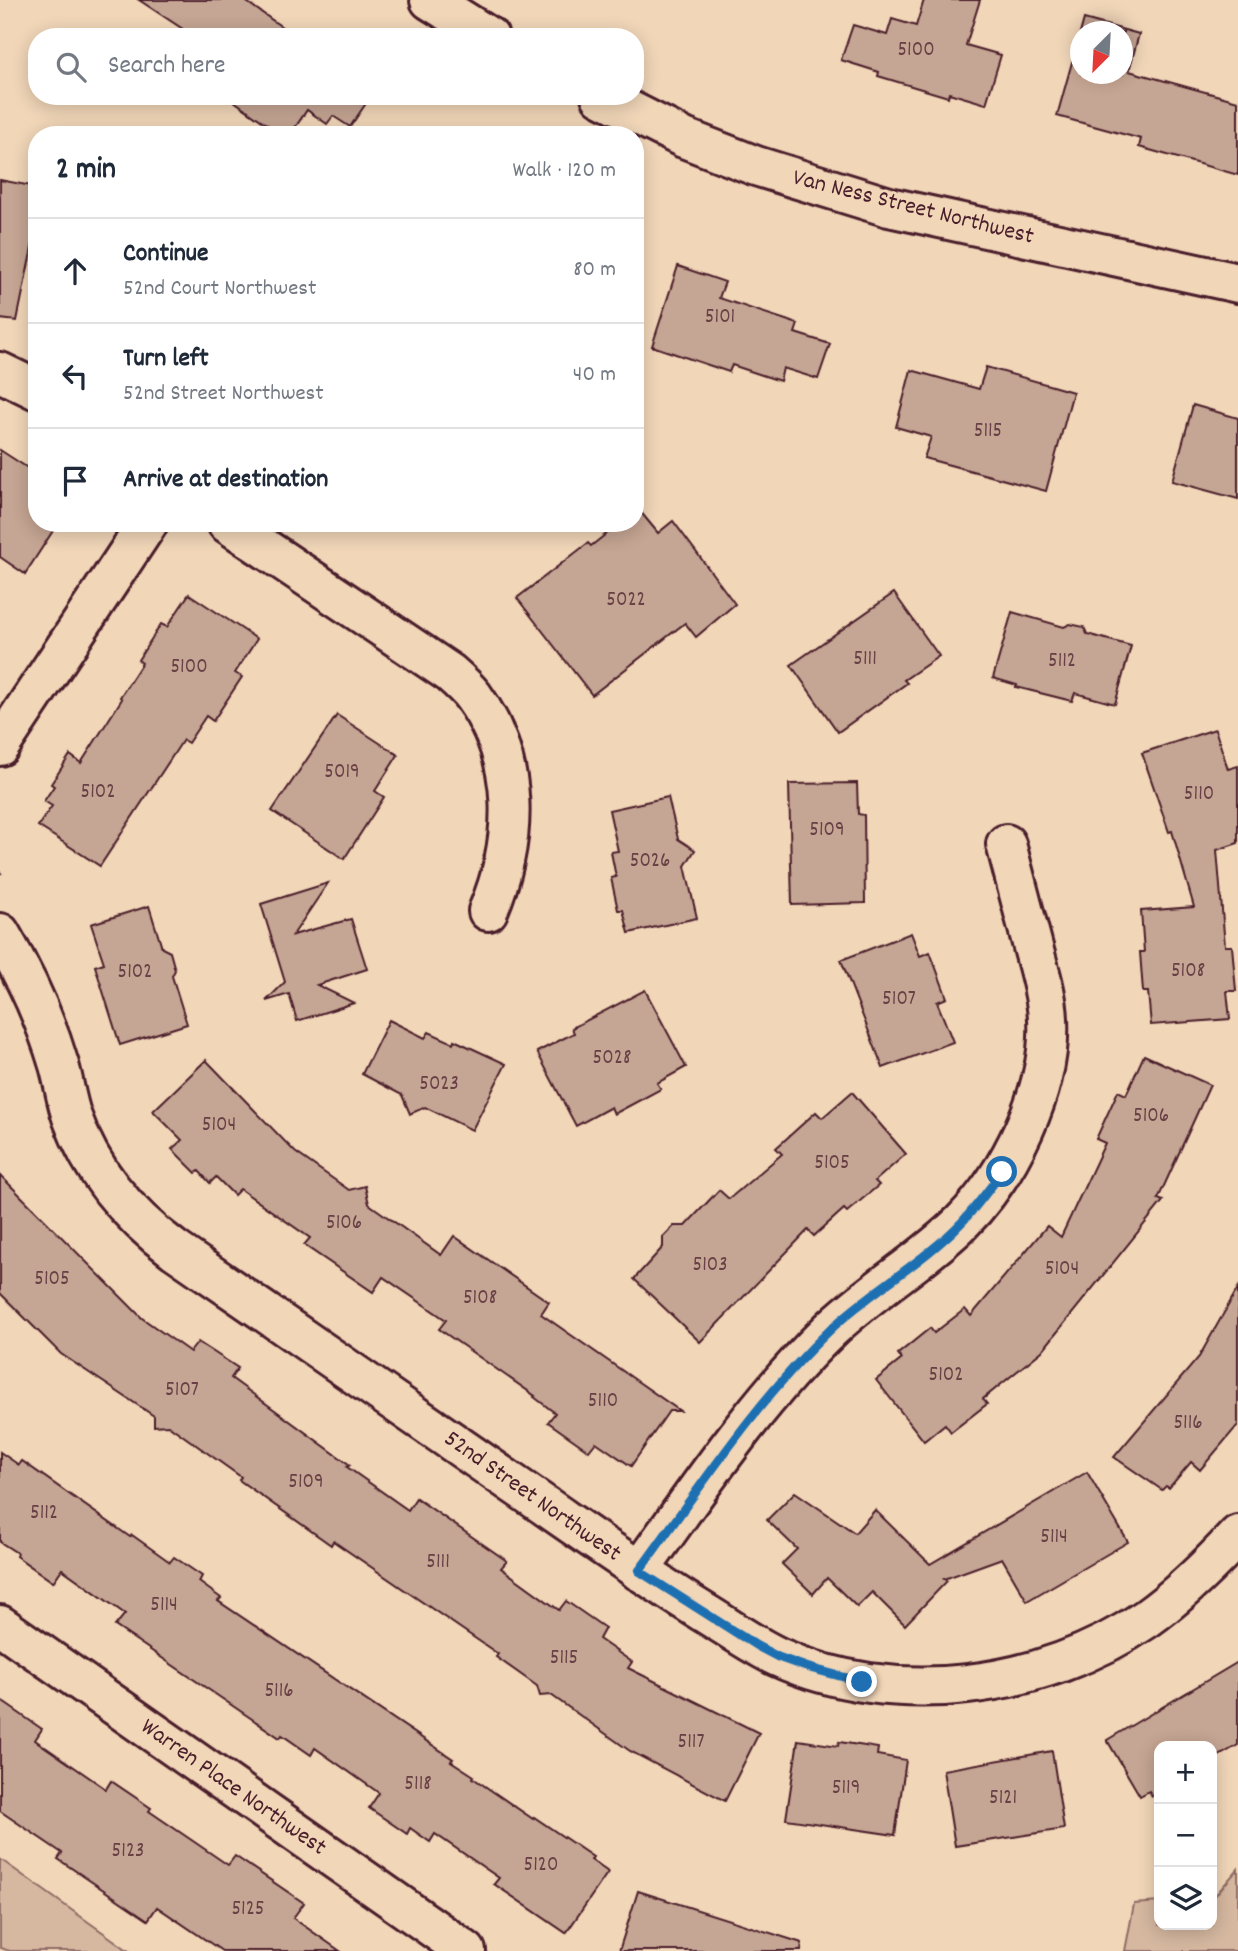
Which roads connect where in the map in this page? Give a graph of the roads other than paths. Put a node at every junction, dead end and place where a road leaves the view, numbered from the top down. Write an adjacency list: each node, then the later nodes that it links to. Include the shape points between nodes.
1 (430, 0): 2 (street)
2 (475, 28)
3 (619, 105): 4 (street, Van Ness Street Northwest, via 684,138 889,207)
4 (1238, 283)
5 (0, 372): 6 (street)
6 (28, 386)
7 (142, 532): 9 (street)
8 (241, 532): 11 (street, via 450,673 472,694 501,752 510,814 501,880)
9 (0, 746)
10 (1006, 844): 14 (street, via 1048,1021 1040,1083 1018,1144 961,1223 831,1329 787,1375)
11 (488, 911)
12 (0, 933): 14 (street, 52nd Street Northwest, via 41,1013 85,1147 102,1177 135,1217 175,1250)
13 (1238, 1535): 14 (street, 52nd Street Northwest, via 1157,1610 1105,1643 1035,1670 949,1685 862,1682 806,1667 757,1646)
14 (639, 1571)
15 (0, 1625): 16 (street, Warren Place Northwest)
16 (466, 1951)

